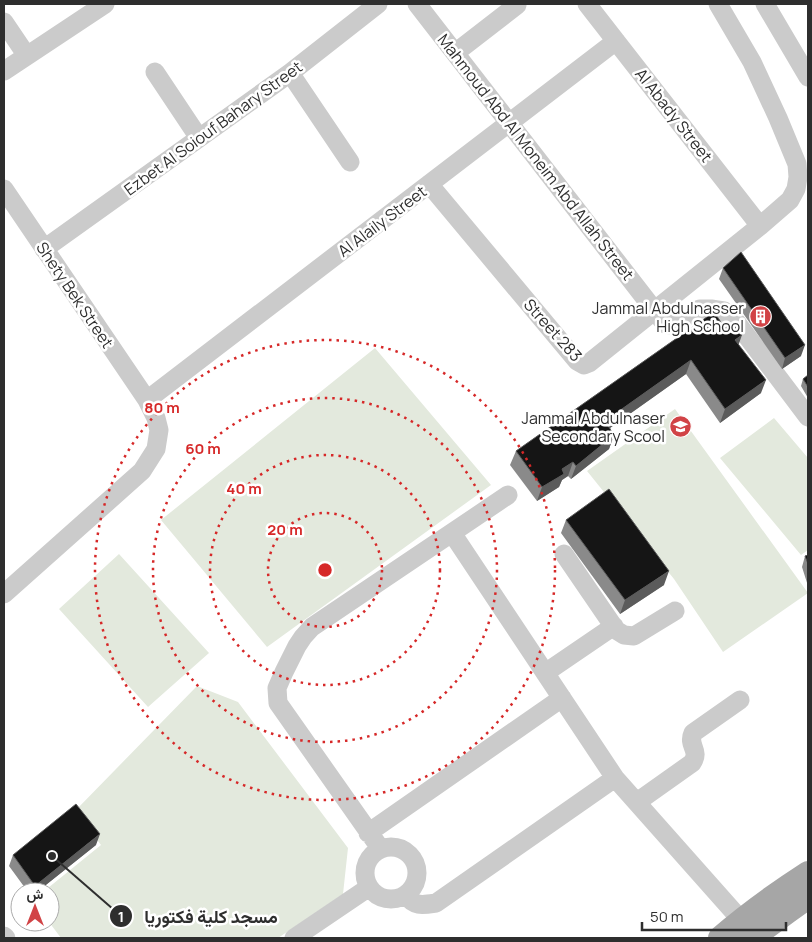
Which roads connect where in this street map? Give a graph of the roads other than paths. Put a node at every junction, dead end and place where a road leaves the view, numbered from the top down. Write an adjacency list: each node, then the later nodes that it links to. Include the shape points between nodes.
1 (105, 4): 11 (street)
2 (378, 4): 14 (street, Ezbet Al Soiouf Bahary Street)
3 (417, 4): 10 (street, Mahmoud Abd Al Moneim Abd Allah Street)
4 (517, 4): 10 (street)
5 (587, 4): 9 (street, Al Abady Street)
6 (718, 4): 21 (street, Street 283, via 752,62 797,164 796,189 790,200)
7 (765, 4): 15 (street)
8 (4, 22): 11 (street)
9 (616, 41): 16 (street, Al Alaily Street); 21 (street, Al Abady Street)
10 (455, 53): 16 (street, Mahmoud Abd Al Moneim Abd Allah Street)
11 (27, 56): 12 (street)
12 (4, 71)
13 (155, 72): 17 (street)
14 (290, 73): 17 (street, Ezbet Al Soiouf Bahary Street); 18 (street)
15 (808, 77)
16 (509, 123): 19 (street, Al Alaily Street); 23 (street, Mahmoud Abd Al Moneim Abd Allah Street)
17 (199, 138): 22 (street, Ezbet Al Soiouf Bahary Street)
18 (350, 162)
19 (430, 184): 23 (street, Street 283, via 580,364 589,363); 24 (street, Al Alaily Street)
20 (4, 189): 22 (street, Shety Bek Street)
21 (760, 226): 23 (street, Street 283)
22 (44, 249): 24 (street, Shety Bek Street)
23 (654, 311): 25 (street, via 665,324 670,324 700,309 724,311 737,323)
24 (147, 400): 29 (street, Shety Bek Street, via 159,430 156,448 142,470)
25 (808, 417)
26 (508, 495): 27 (street)
27 (452, 533): 32 (street); 37 (street, via 312,627 297,646 277,688 278,703)
28 (564, 554): 31 (street)
29 (4, 594)
30 (675, 611): 31 (street, via 634,636 624,635)
31 (614, 626): 32 (street)
32 (545, 673): 33 (street)
33 (562, 698): 35 (street); 37 (street)
34 (740, 700): 36 (street, via 693,733 691,738 696,758 692,762)
35 (615, 778): 36 (street); 41 (street, via 436,903 418,905)
36 (637, 802): 43 (street)
37 (368, 833): 38 (street)
38 (380, 848): 40 (street, via 368,858 364,874); 41 (street, via 392,846 405,850 414,859 418,872 415,885)
39 (808, 873): 43 (main road, via 780,891)
40 (368, 888): 41 (street, via 379,897 393,900); 44 (street)
41 (406, 895)
42 (808, 897): 43 (main road, via 786,912)
43 (747, 929): 45 (main road)
44 (294, 938)
45 (720, 938)

